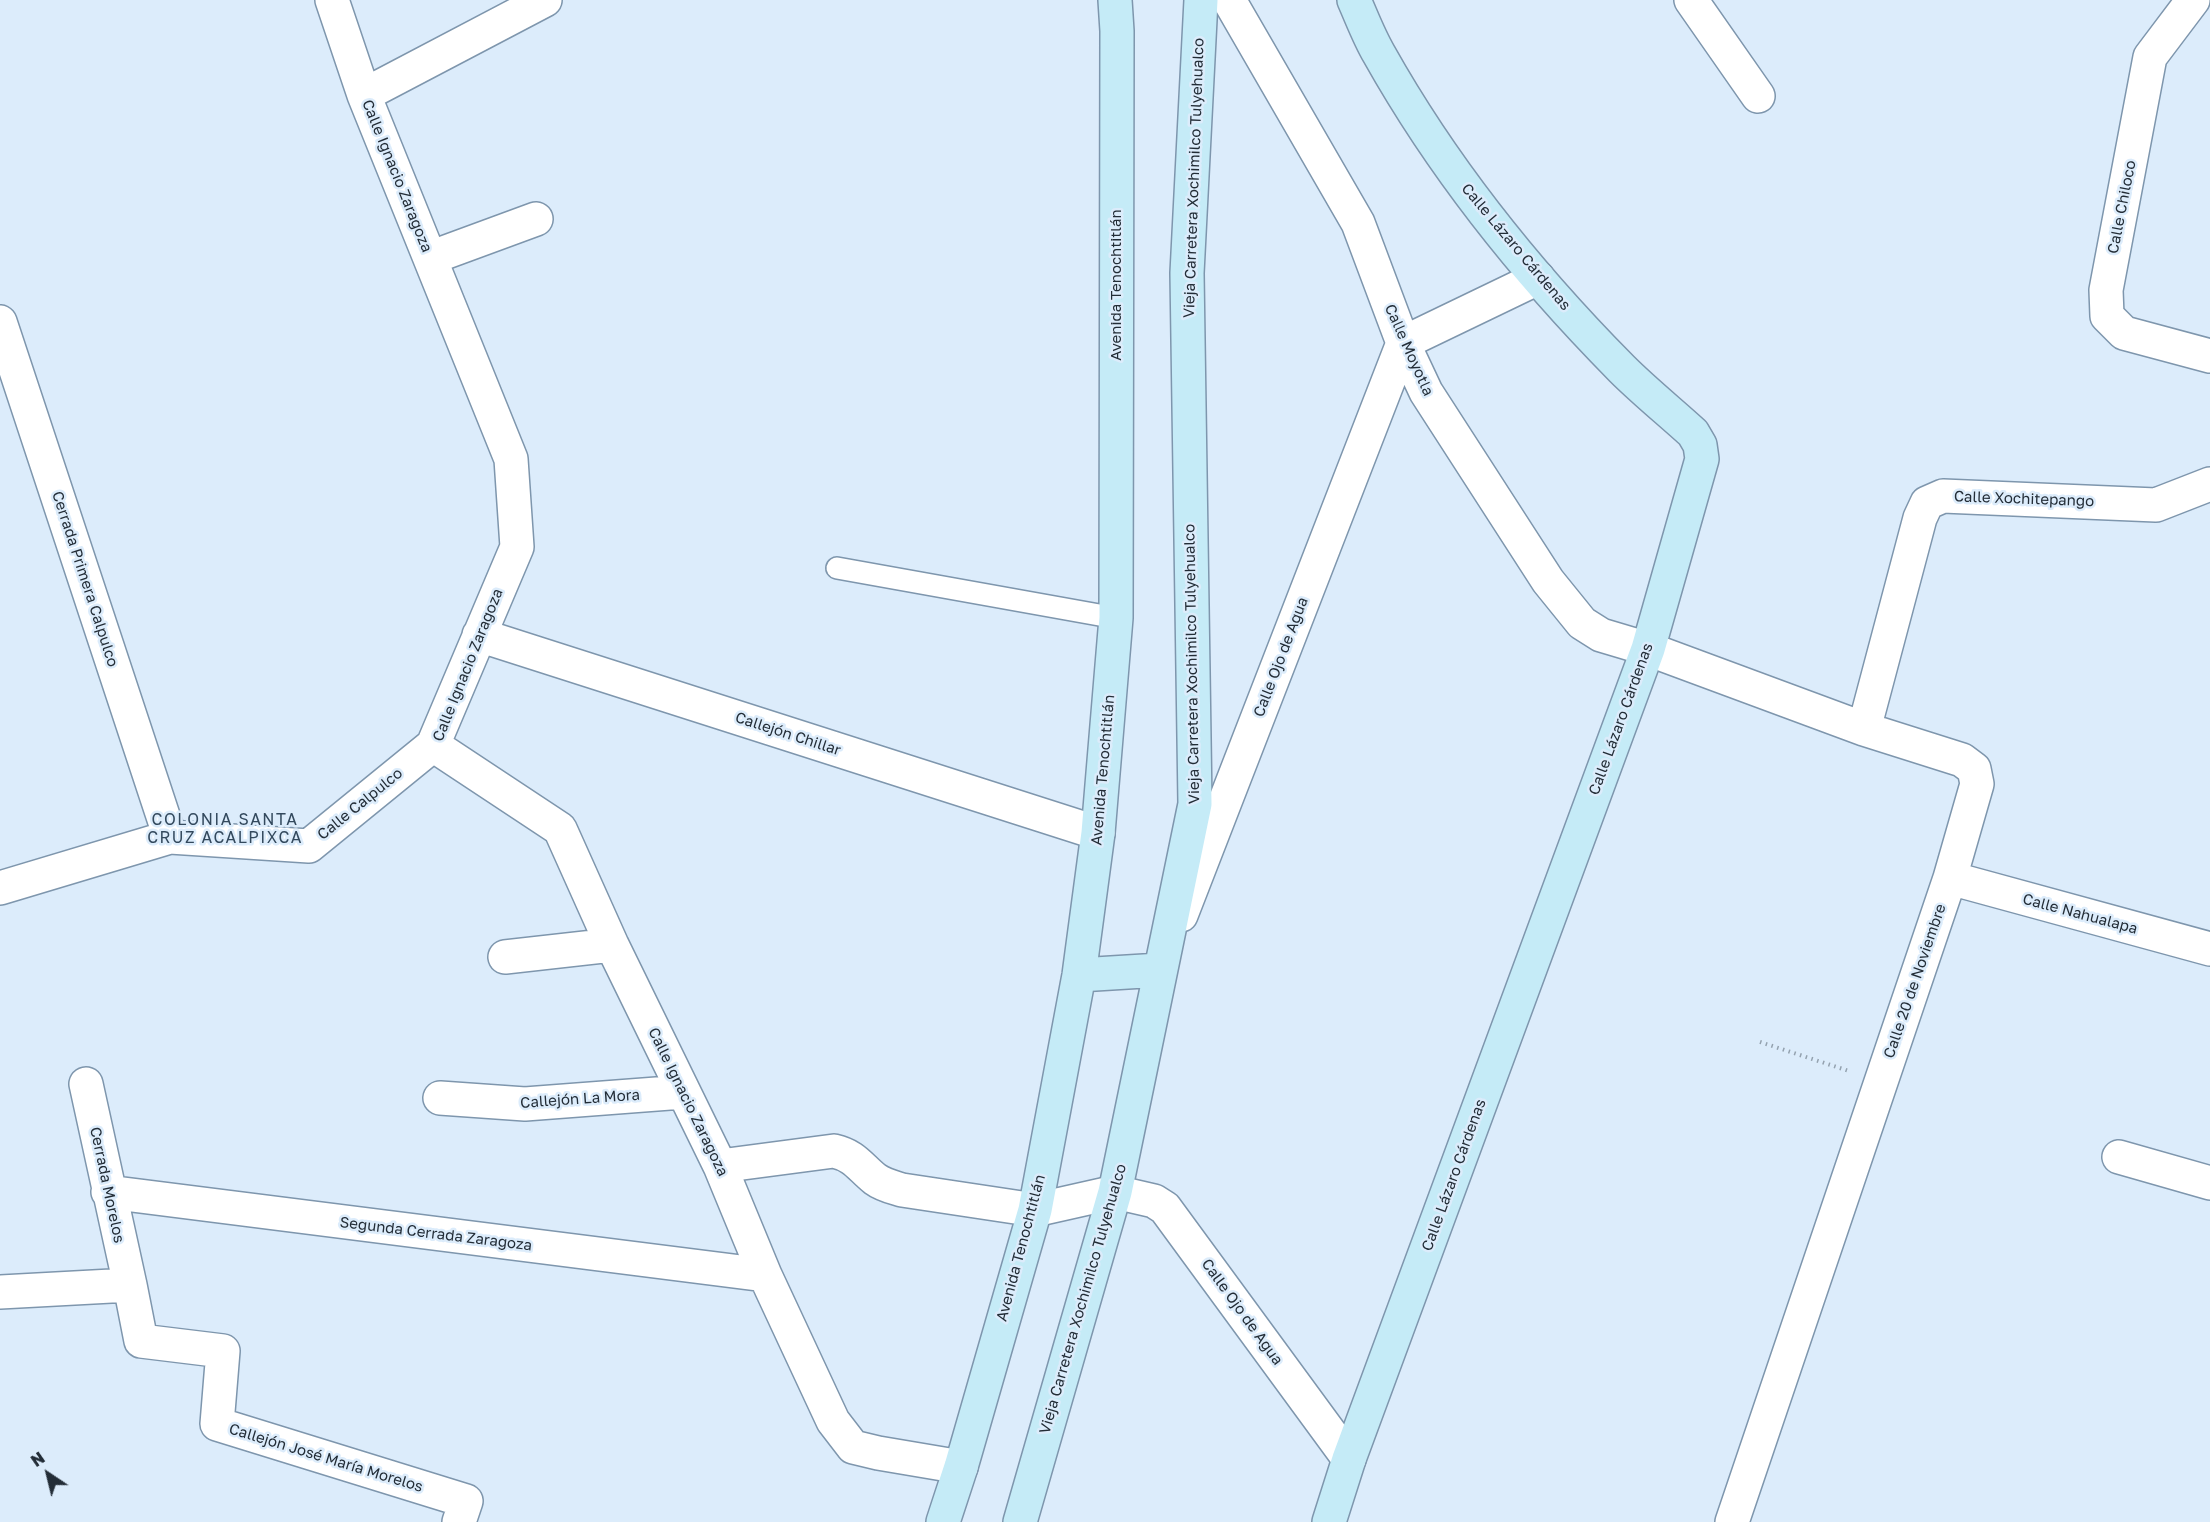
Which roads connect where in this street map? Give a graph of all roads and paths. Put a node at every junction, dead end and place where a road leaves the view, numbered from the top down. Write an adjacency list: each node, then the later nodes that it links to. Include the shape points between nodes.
1 (332, 0): 9 (street, Calle Ignacio Zaragoza)
2 (545, 0): 9 (street)
3 (1115, 0): 19 (main road, Avenida Tenochtitlán)
4 (1201, 0): 31 (main road, Vieja Carretera Xochimilco Tulyehualco, via 1187,273 1195,804)
5 (1229, 0): 15 (street, Calle Moyotla, via 1358,223)
6 (1354, 0): 13 (main road, Calle Lázaro Cárdenas, via 1378,52 1441,154)
7 (1691, 0): 10 (street)
8 (2193, 0): 16 (street, Calle Chiloco, via 2150,57 2106,290 2107,316 2124,333)
9 (364, 95): 12 (street, Calle Ignacio Zaragoza)
10 (1758, 96)
11 (536, 219): 12 (street)
12 (430, 258): 20 (street, Calle Ignacio Zaragoza, via 511,459 517,547)
13 (1538, 279): 15 (street); 21 (main road, Calle Lázaro Cárdenas, via 1623,370 1693,433 1700,445 1702,459)
14 (0, 322): 25 (street, Cerrada Primera Calpulco)
15 (1402, 343): 21 (street, Calle Moyotla, via 1426,392 1548,580 1582,623 1601,635); 31 (street, Calle Ojo de Agua)
16 (2210, 356)
17 (2210, 484): 22 (street, Calle Xochitepango, via 2156,505 1943,496 1927,503)
18 (837, 568): 19 (lane)
19 (1116, 618): 24 (main road, Avenida Tenochtitlán)
20 (479, 635): 23 (street, Calle Ignacio Zaragoza); 24 (street, Callejón Chillar)
21 (1648, 649): 22 (street, Calle 20 de Noviembre); 47 (main road, Calle Lázaro Cárdenas)
22 (1864, 729): 26 (street, Calle 20 de Noviembre, via 1962,760 1974,769 1977,784)
23 (433, 745): 25 (street, Calle Calpulco, via 309,846); 28 (street, Calle Ignacio Zaragoza, via 560,829)
24 (1098, 833): 32 (main road, Avenida Tenochtitlán)
25 (170, 837): 27 (street, Calle Calpulco)
26 (1950, 878): 29 (street, Calle Nahualapa); 34 (street, Calle 20 de Noviembre)
27 (0, 888)
28 (612, 945): 30 (street); 36 (street, Calle Ignacio Zaragoza)
29 (2210, 949)
30 (505, 957)
31 (1160, 970): 32 (main road); 42 (main road, Vieja Carretera Xochimilco Tulyehualco)
32 (1078, 975): 43 (main road, Avenida Tenochtitlán)
33 (1760, 1042): 34 (path)
34 (1881, 1082): 53 (street, Calle 20 de Noviembre)
35 (86, 1084): 41 (street, Cerrada Morelos)
36 (683, 1092): 37 (street, Callejón La Mora, via 525,1104); 39 (street, Calle Ignacio Zaragoza)
37 (440, 1098)
38 (2118, 1157): 40 (street)
39 (720, 1166): 43 (street, via 834,1151 858,1162 886,1186); 44 (street, Calle Ignacio Zaragoza)
40 (2210, 1183)
41 (108, 1192): 44 (street, Segunda Cerrada Zaragoza); 45 (street, Cerrada Morelos)
42 (1115, 1192): 43 (street); 47 (street, Calle Ojo de Agua, via 1154,1201 1165,1208); 51 (main road, Vieja Carretera Xochimilco Tulyehualco)
43 (1035, 1210): 48 (main road, Avenida Tenochtitlán)
44 (765, 1275): 48 (street, Calle Ignacio Zaragoza, via 833,1421 853,1447)
45 (130, 1285): 46 (street); 49 (street, Callejón José María Morelos, via 141,1341 223,1351 217,1424 466,1501)
46 (0, 1292)
47 (1349, 1459): 52 (main road, Calle Lázaro Cárdenas)
48 (961, 1467): 50 (main road, Avenida Tenochtitlán)
49 (459, 1522)
50 (943, 1522)
51 (1020, 1522)
52 (1329, 1522)
53 (1732, 1522)

